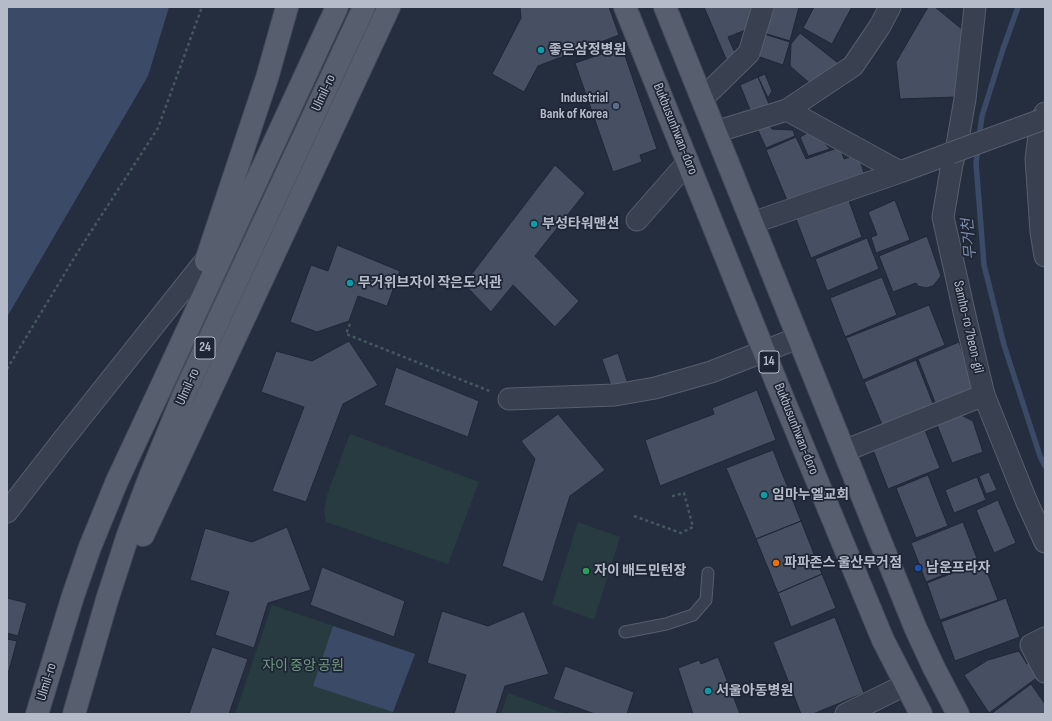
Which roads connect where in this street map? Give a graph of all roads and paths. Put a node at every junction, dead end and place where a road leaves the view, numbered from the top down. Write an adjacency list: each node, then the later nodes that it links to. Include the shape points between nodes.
1 (202, 7): 24 (path, via 158,128 79,250)
2 (287, 7): 20 (main road, via 268,78)
3 (337, 7): 25 (main road)
4 (364, 7): 38 (main road, Ulmil-ro / 24, via 184,394 151,474 107,600)
5 (389, 7): 38 (main road, via 111,604)
6 (625, 7): 15 (main road, Bukbusunhwan-doro / 14)
7 (665, 7): 11 (main road)
8 (763, 7): 11 (street, via 749,54)
9 (890, 7): 12 (street, via 852,66)
10 (975, 7): 26 (street, Samho-ro 7beon-gil, via 964,99 944,217)
11 (702, 99): 14 (main road)
12 (787, 110): 14 (street); 16 (street)
13 (1044, 118): 16 (street, bridge); 19 (street, via 1036,159)
14 (715, 132): 18 (main road)
15 (688, 162): 17 (street); 23 (main road, Bukbusunhwan-doro / 14)
16 (900, 172): 18 (street)
17 (637, 220)
18 (752, 223): 22 (main road)
19 (1045, 256)
20 (206, 260): 25 (main road); 30 (street)
21 (350, 324): 27 (path, via 346,334)
22 (798, 338): 23 (street); 28 (main road)
23 (764, 351): 27 (street, via 711,372 655,388 615,395); 37 (main road, Bukbusunhwan-doro / 14, via 883,640)
24 (7, 369)
25 (163, 383): 39 (main road, Ulmil-ro, via 117,480 90,546)
26 (984, 395): 28 (street); 32 (street, Samho-ro 7beon-gil)
27 (510, 399)
28 (844, 451): 42 (main road, via 915,627)
29 (670, 498): 31 (path, via 684,493 693,528 681,533)
30 (7, 512)
31 (634, 516)
32 (1045, 542)
33 (708, 573): 34 (lane, via 706,600 693,614 666,624)
34 (625, 632)
35 (1045, 638): 36 (street, via 1031,645)
36 (1045, 672)
37 (905, 685): 40 (street); 41 (main road, Bukbusunhwan-doro / 14)
38 (76, 708)
39 (37, 714)
40 (846, 714)
41 (921, 714)
42 (958, 714)

